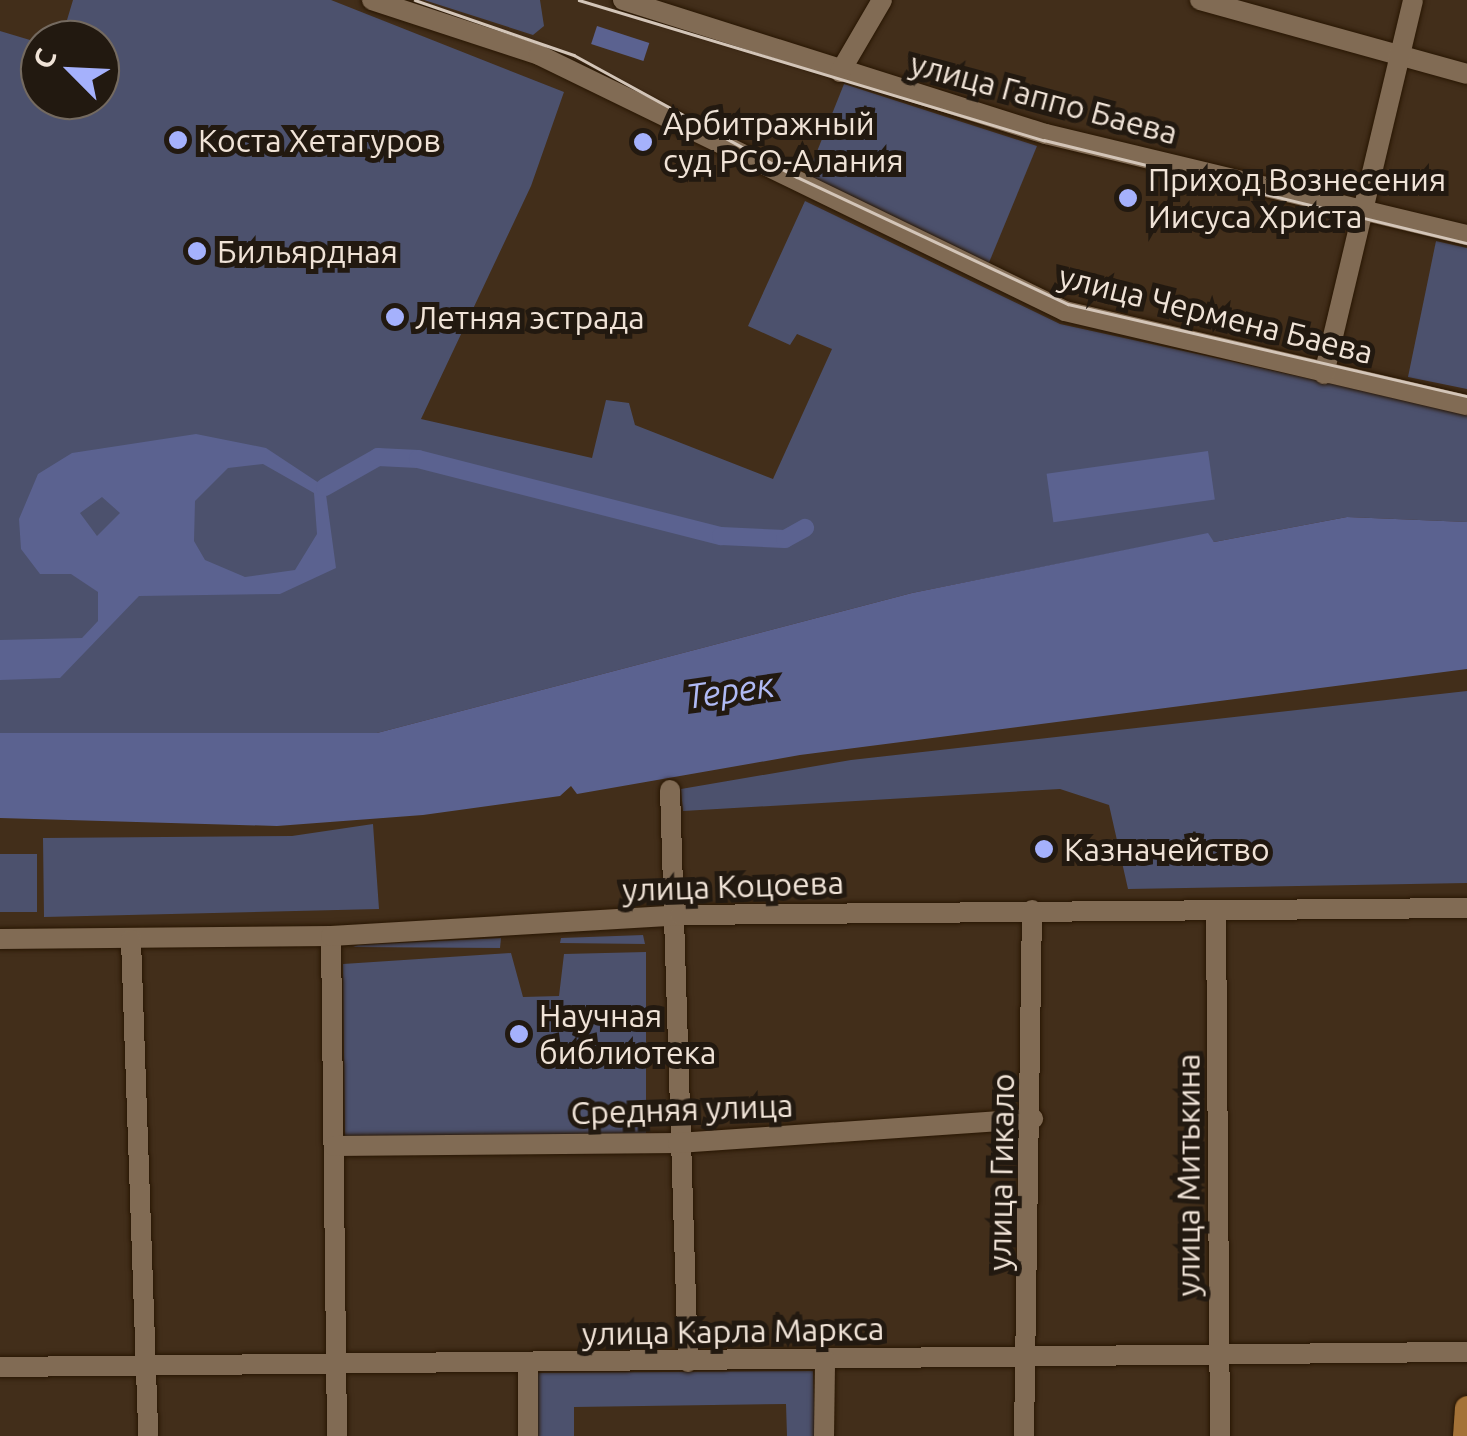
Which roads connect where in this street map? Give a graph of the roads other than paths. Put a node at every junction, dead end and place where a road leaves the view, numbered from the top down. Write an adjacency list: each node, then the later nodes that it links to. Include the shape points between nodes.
1 (372, 0): 11 (street, улица Чермена Баева, via 571,71 793,186 1066,310)
2 (623, 0): 7 (street, улица Гаппо Баева)
3 (882, 0): 7 (street)
4 (1200, 0): 6 (street)
5 (1413, 0): 6 (street)
6 (1397, 58): 8 (street); 9 (street)
7 (840, 72): 9 (street, улица Гаппо Баева, via 1046,134)
8 (1467, 74)
9 (1364, 210): 10 (street, улица Гаппо Баева); 11 (street)
10 (1467, 235)
11 (1324, 374): 12 (street, улица Чермена Баева)
12 (1467, 406)
13 (670, 790): 16 (street)
14 (1467, 908): 17 (street, улица Коцоева)
15 (1032, 910): 16 (street, улица Коцоева); 17 (street, улица Коцоева); 21 (street, улица Гикало)
16 (680, 914): 18 (street, улица Коцоева); 22 (street)
17 (1216, 914): 26 (street, улица Митькина)
18 (331, 936): 20 (street, улица Коцоева); 23 (street)
19 (0, 939): 20 (street, улица Коцоева)
20 (131, 940): 29 (street)
21 (1033, 1119): 22 (street, Средняя улица); 25 (street, улица Гикало)
22 (678, 1143): 23 (street, Средняя улица); 28 (street)
23 (334, 1146): 30 (street)
24 (1467, 1352): 26 (street, улица Карла Маркса)
25 (1026, 1356): 26 (street, улица Карла Маркса); 27 (street, улица Карла Маркса); 38 (street, улица Гикало)
26 (1220, 1356): 39 (street, улица Митькина)
27 (825, 1360): 28 (street, улица Карла Маркса); 37 (street)
28 (688, 1362): 31 (street, улица Карла Маркса)
29 (147, 1366): 30 (street, улица Карла Маркса); 32 (street, улица Карла Маркса); 34 (street)
30 (339, 1366): 31 (street, улица Карла Маркса); 35 (street)
31 (528, 1366): 36 (street)
32 (0, 1367)
33 (1467, 1408): 40 (main road)
34 (148, 1436)
35 (336, 1436)
36 (528, 1436)
37 (824, 1436)
38 (1024, 1436)
39 (1220, 1436)
40 (1464, 1436)

